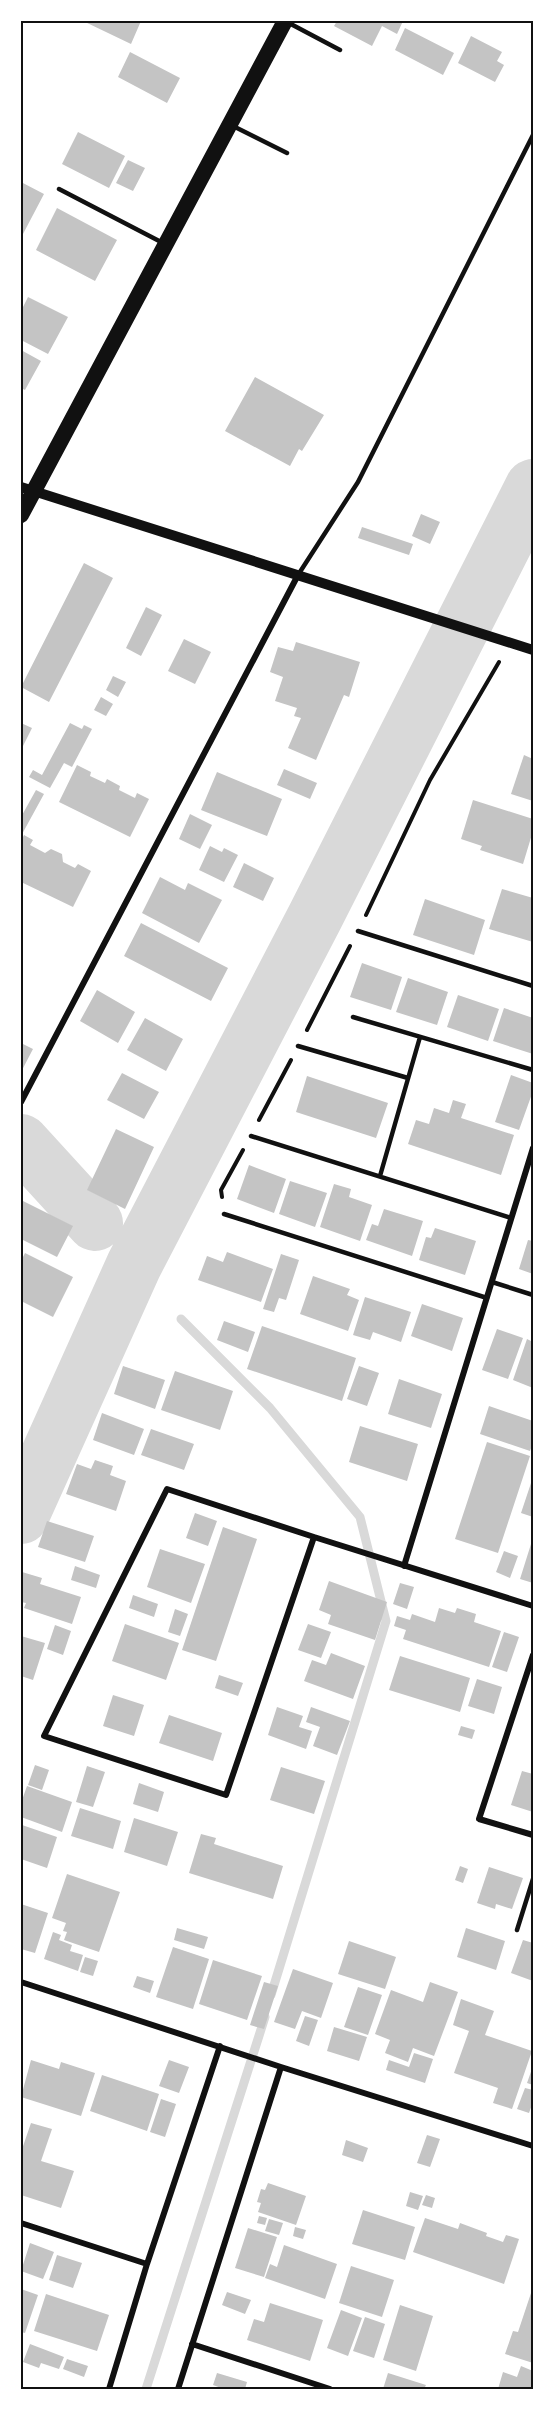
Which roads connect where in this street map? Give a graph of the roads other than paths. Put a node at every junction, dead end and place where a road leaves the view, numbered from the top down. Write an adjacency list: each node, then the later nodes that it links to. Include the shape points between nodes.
1 (285, 21): 2 (lane); 3 (highway)
2 (340, 50)
3 (230, 124): 5 (lane); 7 (highway)
4 (533, 135): 10 (lane, via 358,482)
5 (287, 153)
6 (59, 189): 7 (lane)
7 (166, 244): 8 (highway)
8 (27, 489): 9 (highway); 10 (street)
9 (21, 515)
10 (298, 575): 11 (street); 19 (street)
11 (533, 650)
12 (358, 931): 13 (lane)
13 (533, 986)
14 (353, 1017): 15 (lane)
15 (420, 1037): 17 (lane); 18 (lane)
16 (298, 1046): 18 (lane)
17 (533, 1070)
18 (408, 1078): 22 (lane)
19 (21, 1102)
20 (251, 1136): 22 (lane)
21 (533, 1148): 24 (street)
22 (380, 1176): 24 (lane)
23 (224, 1214): 27 (lane)
24 (512, 1218): 25 (street)
25 (492, 1282): 26 (lane); 27 (street)
26 (533, 1295)
27 (487, 1298): 29 (street)
28 (314, 1538): 28 (street, via 226,1795 44,1736 167,1489); 29 (street)
29 (404, 1566): 30 (street)
30 (533, 1606)
31 (533, 1655): 32 (street, via 479,1819)
32 (533, 1835)
33 (533, 1879): 34 (lane)
34 (517, 1930)
35 (21, 1982): 36 (street)
36 (220, 2046): 37 (street); 40 (street)
37 (281, 2067): 38 (street); 41 (street)
38 (533, 2145)
39 (21, 2223): 40 (street)
40 (147, 2264): 42 (street)
41 (192, 2344): 43 (street); 44 (street)
42 (109, 2389)
43 (178, 2389)
44 (330, 2389)

